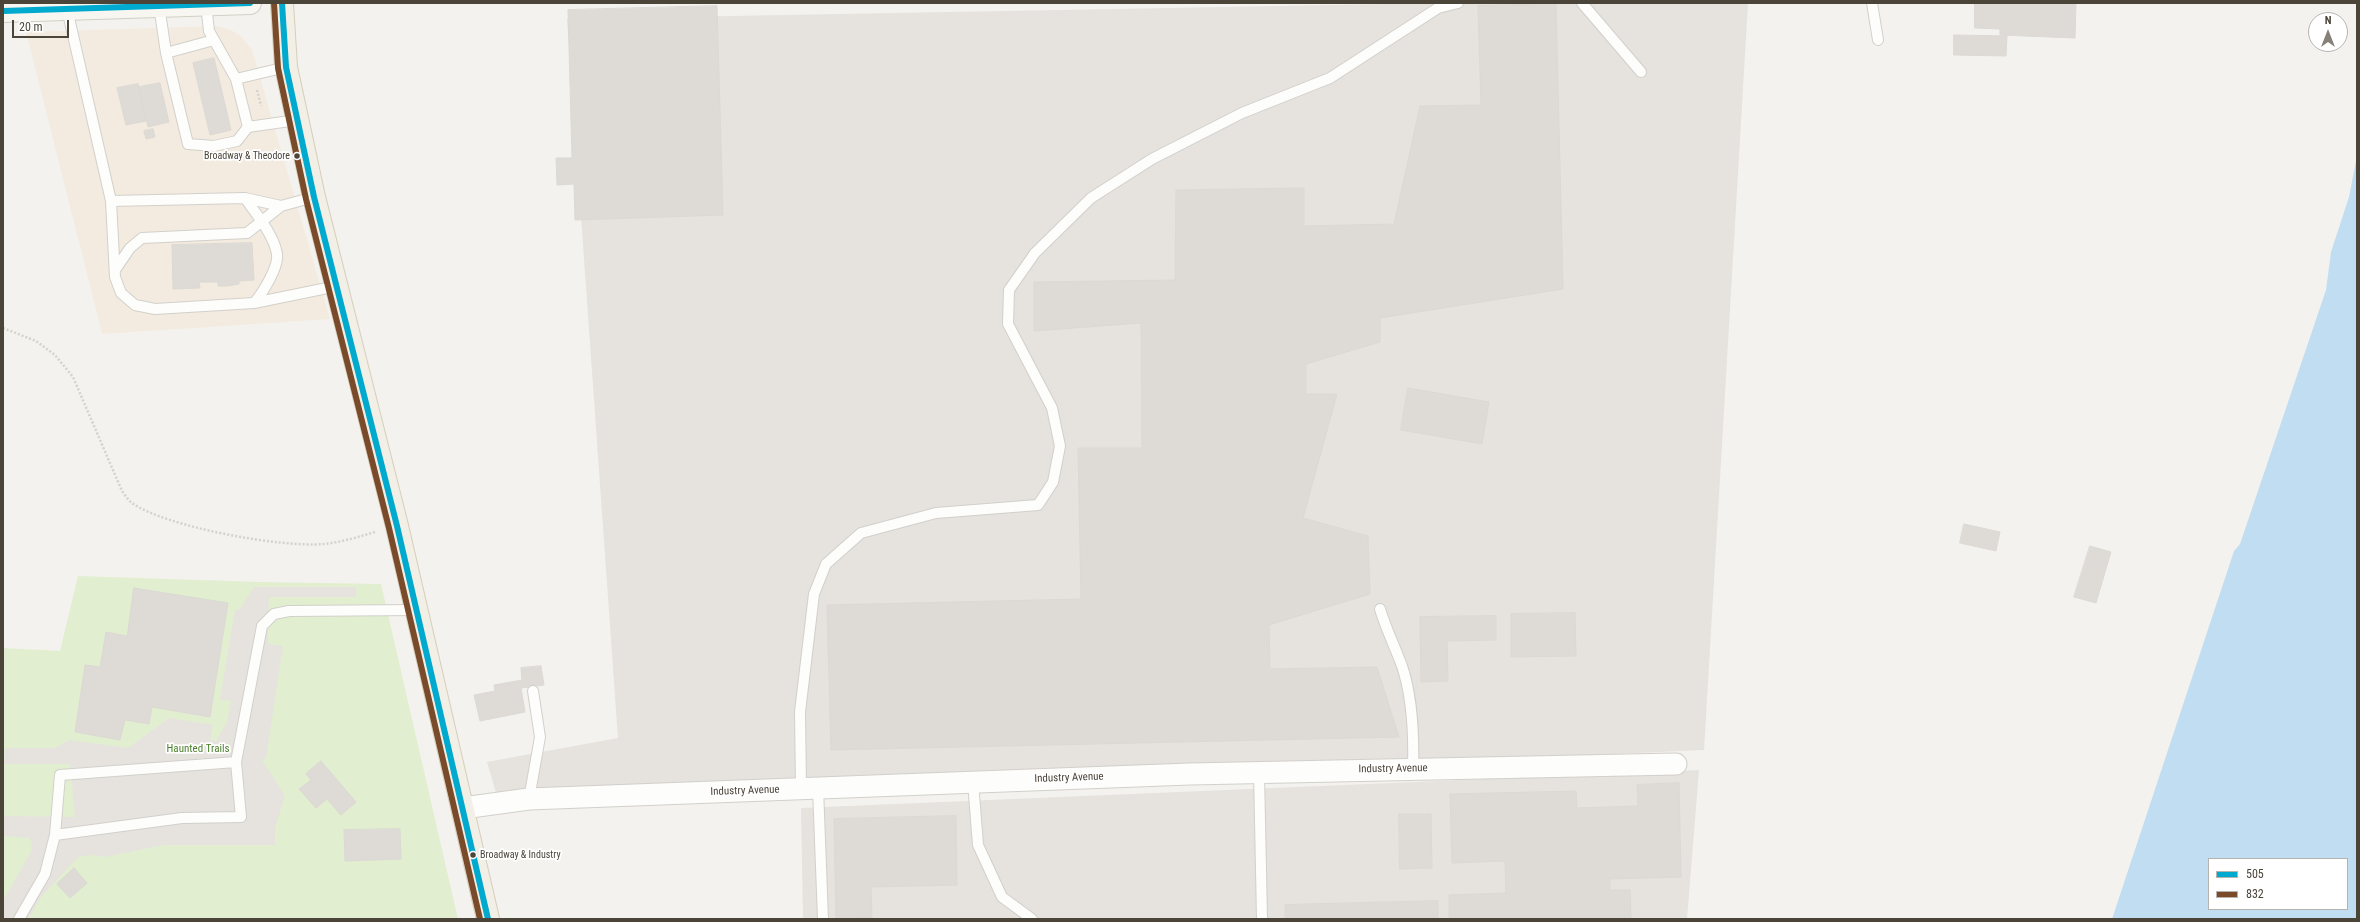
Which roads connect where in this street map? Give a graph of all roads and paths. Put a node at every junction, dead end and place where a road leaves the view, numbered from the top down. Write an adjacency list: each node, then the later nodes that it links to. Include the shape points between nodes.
1 (250, 3): 7 (main road)
2 (282, 3): 14 (main road)
3 (1458, 3): 39 (lane, via 1438,8 1330,78 1242,113 1152,159 1091,198 1035,253 1008,290 1008,324 1052,408 1060,446 1053,482 1038,505 936,513 861,533 826,564 814,594 800,712)
4 (1582, 3): 15 (lane)
5 (1872, 3): 12 (lane)
6 (159, 4): 7 (main road); 8 (main road); 13 (lane)
7 (206, 4): 11 (lane, via 209,31)
8 (126, 5): 10 (main road)
9 (14, 8): 10 (main road)
10 (68, 9): 23 (lane)
11 (214, 40): 13 (lane); 16 (lane)
12 (1878, 40)
13 (166, 53): 20 (lane, via 188,144 214,146 237,141)
14 (286, 67): 16 (lane); 19 (main road)
15 (1641, 72)
16 (236, 79): 20 (lane)
17 (257, 90): 18 (path)
18 (261, 106)
19 (297, 120): 20 (lane); 21 (main road)
20 (248, 127)
21 (314, 197): 24 (lane); 27 (main road)
22 (245, 198): 23 (lane); 24 (lane); 25 (lane)
23 (111, 201): 26 (lane)
24 (281, 206): 25 (lane)
25 (261, 223): 26 (lane, via 247,232 142,238 130,248); 28 (lane, via 278,256 266,290)
26 (115, 270): 28 (lane, via 121,293 135,305 155,309)
27 (337, 286): 28 (lane); 32 (main road)
28 (254, 303)
29 (3, 328): 30 (path, via 36,341 55,355 73,377 122,491 131,502 151,513 185,524 249,538 289,543 323,544)
30 (375, 532)
31 (1380, 609): 36 (lane, via 1408,690 1414,732)
32 (416, 610): 34 (lane, via 289,610 274,614 262,626); 41 (main road)
33 (533, 691): 40 (lane, via 540,737)
34 (236, 762): 42 (lane, via 60,775); 42 (lane, via 241,817 182,818)
35 (1676, 764): 36 (street, Industry Avenue)
36 (1413, 769): 37 (street, Industry Avenue)
37 (1259, 772): 38 (street, Industry Avenue); 47 (lane)
38 (973, 782): 39 (street, Industry Avenue); 46 (lane, via 978,845 1002,897)
39 (809, 788): 40 (street, Industry Avenue); 45 (lane)
40 (529, 799): 41 (street, Industry Avenue)
41 (463, 808): 44 (main road)
42 (55, 835): 43 (lane, via 44,874)
43 (19, 919)
44 (488, 919)
45 (823, 919)
46 (1032, 919)
47 (1262, 919)

